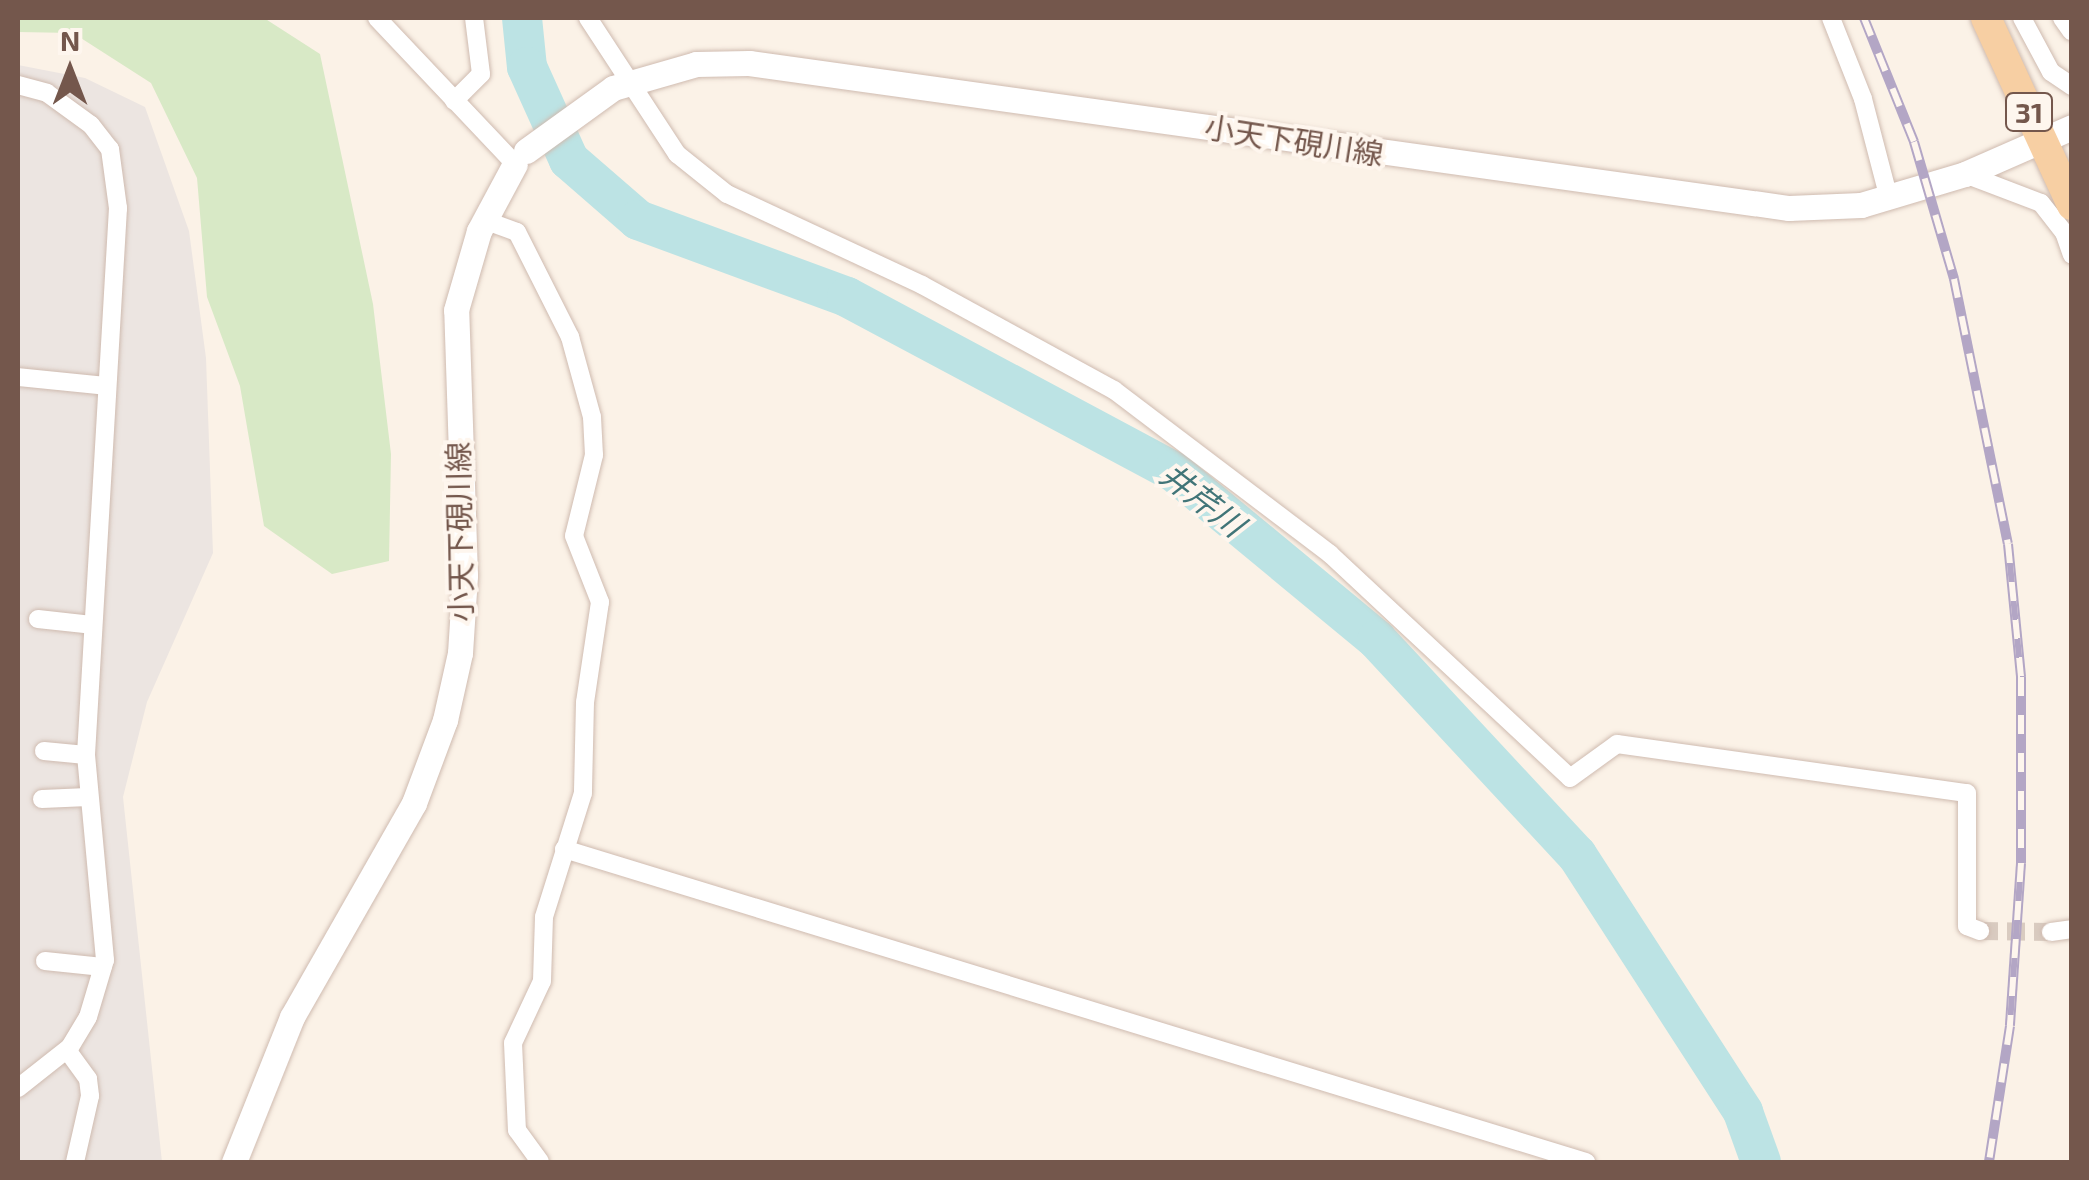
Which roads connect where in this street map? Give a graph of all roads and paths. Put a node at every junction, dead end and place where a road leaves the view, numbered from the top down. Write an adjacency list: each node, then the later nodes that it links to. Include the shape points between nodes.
1 (377, 18): 12 (street)
2 (474, 18): 12 (street, via 481,74)
3 (588, 18): 10 (street)
4 (1830, 18): 17 (street, via 1862,100)
5 (1986, 18): 14 (main road, 31)
6 (2022, 18): 11 (street, via 2051,72)
7 (2062, 18): 8 (street)
8 (2071, 31)
9 (18, 85): 22 (street, via 71,107 110,149 118,208)
10 (620, 85): 15 (main road, 小天下硯川線); 17 (main road, 小天下硯川線, via 696,64 748,63 1731,205 1815,208); 31 (street, via 676,154 727,194 793,230 922,284 1114,390 1181,437 1330,554 1570,778 1617,744 1967,793 1967,926)
11 (2072, 86)
12 (454, 101): 15 (street)
13 (2072, 127): 14 (main road, 小天下硯川線)
14 (2045, 144): 16 (main road, 小天下硯川線); 18 (main road, 31)
15 (527, 151): 19 (main road, 小天下硯川線)
16 (1965, 174): 17 (main road, 小天下硯川線); 20 (street, via 2041,203)
17 (1888, 196)
18 (2072, 205)
19 (484, 220): 29 (street, via 517,232 570,336 592,417 594,455 574,536 600,602 585,702 584,793); 38 (main road, 小天下硯川線, via 456,310 465,575 460,653 445,720 414,803 292,1017)
20 (2072, 255)
21 (18, 377): 22 (street)
22 (107, 386): 24 (street)
23 (38, 619): 24 (street)
24 (92, 625): 26 (street)
25 (44, 751): 26 (street)
26 (86, 755): 27 (street)
27 (88, 797): 28 (street); 34 (street)
28 (42, 800)
29 (564, 850): 39 (street, via 544,917 542,981 512,1043 517,1130); 40 (street)
30 (2072, 930): 32 (street)
31 (1980, 931)
32 (2050, 932)
33 (45, 961): 34 (street)
34 (103, 967): 35 (street, via 88,1017)
35 (67, 1050): 36 (street); 37 (street, via 88,1080 90,1096)
36 (18, 1088)
37 (75, 1162)
38 (234, 1162)
39 (540, 1162)
40 (1586, 1162)

